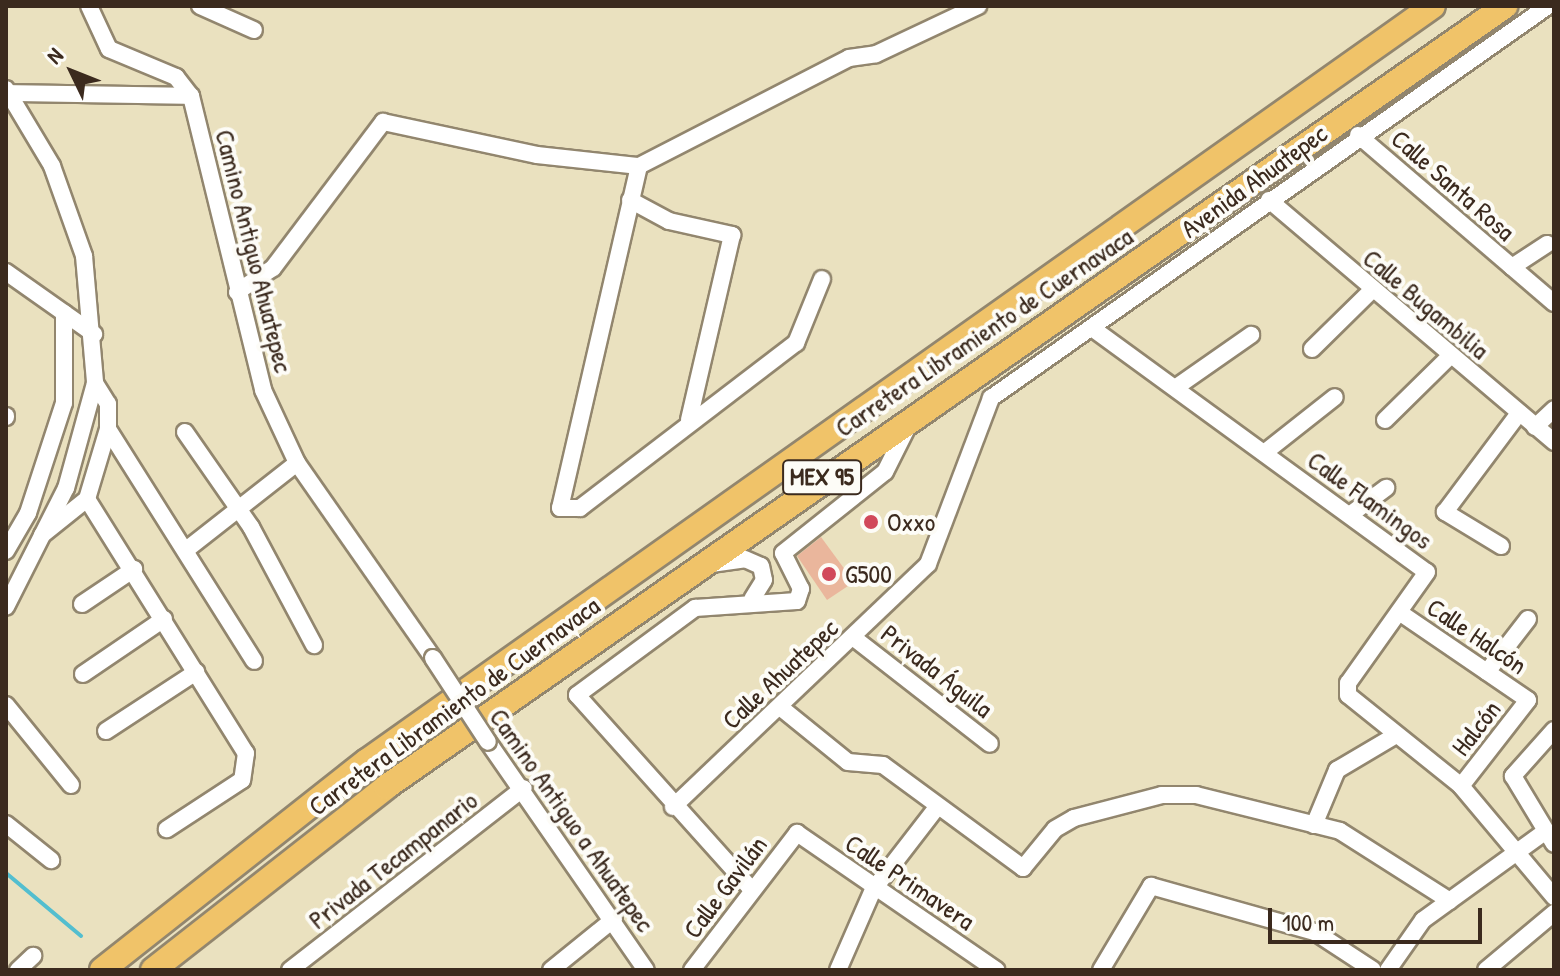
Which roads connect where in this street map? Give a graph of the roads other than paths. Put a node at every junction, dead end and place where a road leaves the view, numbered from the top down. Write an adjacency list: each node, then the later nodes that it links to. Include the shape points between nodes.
1 (89, 6): 9 (street, via 109,49 176,77)
2 (200, 6): 7 (street)
3 (978, 6): 11 (street, via 876,54 849,58)
4 (1433, 6): 92 (highway, Carretera Libramiento de Cuernavaca / MEX 95, via 367,761)
5 (1505, 6): 33 (highway, Carretera Libramiento de Cuernavaca / MEX 95)
6 (1548, 6): 10 (street, Avenida Ahuatepec)
7 (254, 30)
8 (7, 91): 9 (street); 23 (street, via 72,216)
9 (191, 96): 19 (street, Camino Antiguo Ahuatepec)
10 (1358, 135): 13 (street, Avenida Ahuatepec); 15 (street, Calle Santa Rosa)
11 (639, 166): 12 (street); 19 (street, via 537,155 400,121 367,134 273,268)
12 (630, 200): 34 (street, via 669,221 732,235); 34 (street, via 560,508 580,508)
13 (1269, 200): 18 (street, Calle Bugambilia); 22 (street, Avenida Ahuatepec)
14 (1547, 244): 15 (street)
15 (1512, 267): 20 (street, Calle Santa Rosa)
16 (6, 272): 21 (street)
17 (822, 279): 34 (street, via 796,343)
18 (1372, 290): 25 (street); 26 (street, Calle Bugambilia)
19 (237, 292): 41 (street, Camino Antiguo Ahuatepec, via 263,390)
20 (1554, 303)
21 (64, 313): 23 (street); 49 (street, via 64,403 28,513)
22 (1092, 328): 28 (street, Calle Flamingos); 30 (street, Avenida Ahuatepec)
23 (94, 334): 27 (street)
24 (1251, 335): 28 (street)
25 (1312, 349)
26 (1449, 357): 32 (street, Calle Bugambilia); 35 (street)
27 (95, 383): 37 (street, via 108,404); 46 (street, via 66,488)
28 (1175, 388): 40 (street, Calle Flamingos)
29 (1335, 397): 40 (street)
30 (991, 398): 58 (street, Calle Ahuatepec, via 981,409 941,542)
31 (1554, 409): 36 (street)
32 (1519, 413): 36 (street, Calle Bugambilia); 47 (street, via 1445,512)
33 (912, 417): 50 (highway, Carretera Libramiento de Cuernavaca / MEX 95); 52 (street, via 885,472 783,553 801,589 797,601)
34 (689, 420)
35 (1385, 420)
36 (1535, 427): 39 (street, Calle Bugambilia)
37 (108, 429): 43 (street); 48 (street)
38 (185, 432): 44 (street)
39 (1554, 442)
40 (1264, 453): 45 (street, Calle Flamingos)
41 (297, 463): 44 (street); 60 (street, Camino Antiguo Ahuatepec)
42 (1386, 488): 45 (street)
43 (87, 499): 46 (street); 51 (street)
44 (239, 509): 48 (street); 59 (street)
45 (1351, 514): 55 (street, Calle Flamingos, via 1427,572)
46 (42, 535): 54 (street)
47 (1501, 546)
48 (186, 550): 61 (street)
49 (6, 551)
50 (697, 567): 52 (street, via 754,560 765,572); 93 (highway, Carretera Libramiento de Cuernavaca / MEX 95, via 284,862)
51 (134, 569): 53 (street); 56 (street)
52 (752, 599): 76 (street, via 695,608 577,695)
53 (82, 604)
54 (6, 607)
55 (1399, 612): 63 (street, Calle Halcón); 70 (street, Calle Flamingos, via 1348,683 1352,704)
56 (164, 619): 62 (street); 64 (street)
57 (1528, 619): 63 (street)
58 (854, 638): 67 (street, Calle Ahuatepec); 71 (street, Privada Águila)
59 (314, 645)
60 (433, 658): 74 (street, Camino Antiguo a Ahuatepec, bridge)
61 (254, 661)
62 (196, 672): 69 (street); 79 (street, via 246,753 247,767 242,780)
63 (1487, 672): 65 (street, Calle Halcón)
64 (83, 674)
65 (1528, 700): 73 (street, Halcón)
66 (6, 705): 72 (street)
67 (780, 707): 75 (street, via 848,762 883,765); 76 (street, Calle Ahuatepec)
68 (1554, 730): 81 (street, via 1513,776)
69 (106, 731)
70 (1396, 735): 73 (street, Calle Flamingos); 78 (street, via 1337,770)
71 (990, 744)
72 (71, 785)
73 (1461, 786): 82 (street, Calle Flamingos)
74 (524, 788): 89 (street, Camino Antiguo a Ahuatepec); 94 (street, Privada Tecampanario)
75 (938, 806): 78 (street, via 1023,868 1055,829 1074,818 1162,795 1196,795); 85 (street)
76 (673, 807): 84 (street)
77 (6, 824): 83 (street)
78 (1314, 825): 87 (street, via 1375,847)
79 (167, 829)
80 (797, 833): 84 (street, Calle Gavilán); 85 (street, Calle Primavera)
81 (1548, 838): 82 (street)
82 (1515, 854): 86 (street, Calle Flamingos); 87 (street)
83 (51, 860)
84 (752, 890): 97 (street, Calle Gavilán)
85 (873, 890): 98 (street); 99 (street, Calle Primavera)
86 (1554, 897)
87 (1450, 901): 102 (street, via 1407,936)
88 (1554, 913): 103 (street)
89 (614, 919): 95 (street); 96 (street, Camino Antiguo a Ahuatepec)
90 (33, 956): 91 (street)
91 (18, 970)
92 (102, 970)
93 (153, 970)
94 (290, 970)
95 (551, 970)
96 (646, 970)
97 (692, 970)
98 (838, 970)
99 (996, 970)
100 (1101, 970): 101 (street, via 1151,886 1315,932)
101 (1373, 970)
102 (1388, 970)
103 (1486, 970)

